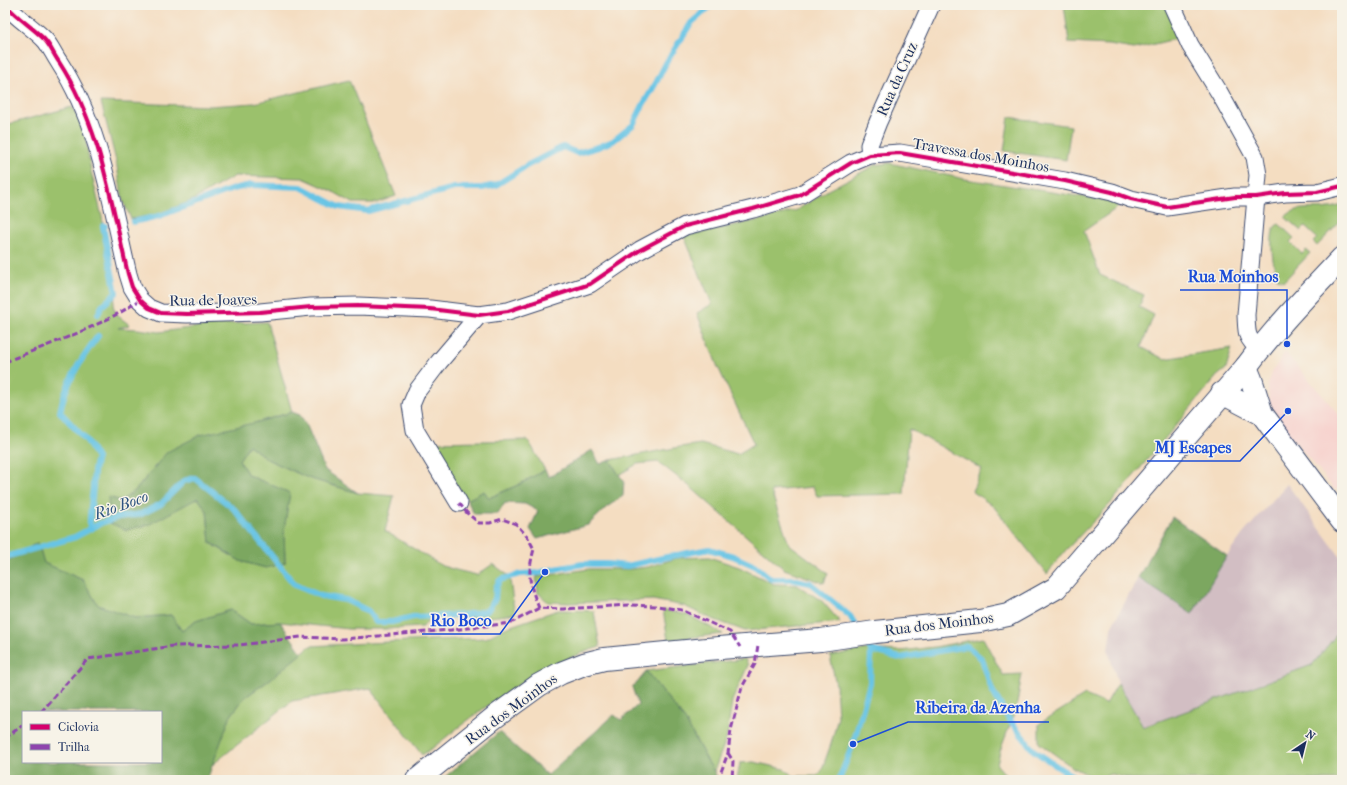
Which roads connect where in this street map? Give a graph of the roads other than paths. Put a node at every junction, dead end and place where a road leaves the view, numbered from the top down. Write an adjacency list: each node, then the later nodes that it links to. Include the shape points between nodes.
1 (931, 5): 4 (street, Rua da Cruz, via 878,122 869,145)
2 (1172, 5): 6 (street, via 1190,44 1255,157 1258,175)
3 (8, 13): 8 (street, Rua de Joaves, via 45,40 85,109 98,147 130,281 140,300 149,308 161,313 187,314 358,306 430,309)
4 (870, 155): 6 (street, Travessa dos Moinhos, via 900,153 1065,181 1167,207 1235,197); 8 (street, Travessa dos Moinhos, via 851,163 800,196 685,226 640,250 590,284 508,311)
5 (1342, 186): 6 (street, Travessa dos Moinhos, via 1317,192)
6 (1256, 197): 9 (street, via 1246,315 1250,341)
7 (1342, 258): 9 (main road, Rua dos Moinhos)
8 (479, 315): 13 (street, via 434,368 417,391 411,405 415,430)
9 (1259, 349): 10 (main road, Rua dos Moinhos)
10 (1246, 367): 11 (main road, Rua dos Moinhos); 12 (main road)
11 (1222, 393): 12 (main road); 15 (main road, Rua dos Moinhos, via 1056,588 1008,615 980,621 821,640 604,659 584,664 561,673 532,690)
12 (1262, 414): 14 (main road)
13 (459, 503)
14 (1342, 521)
15 (417, 780)

